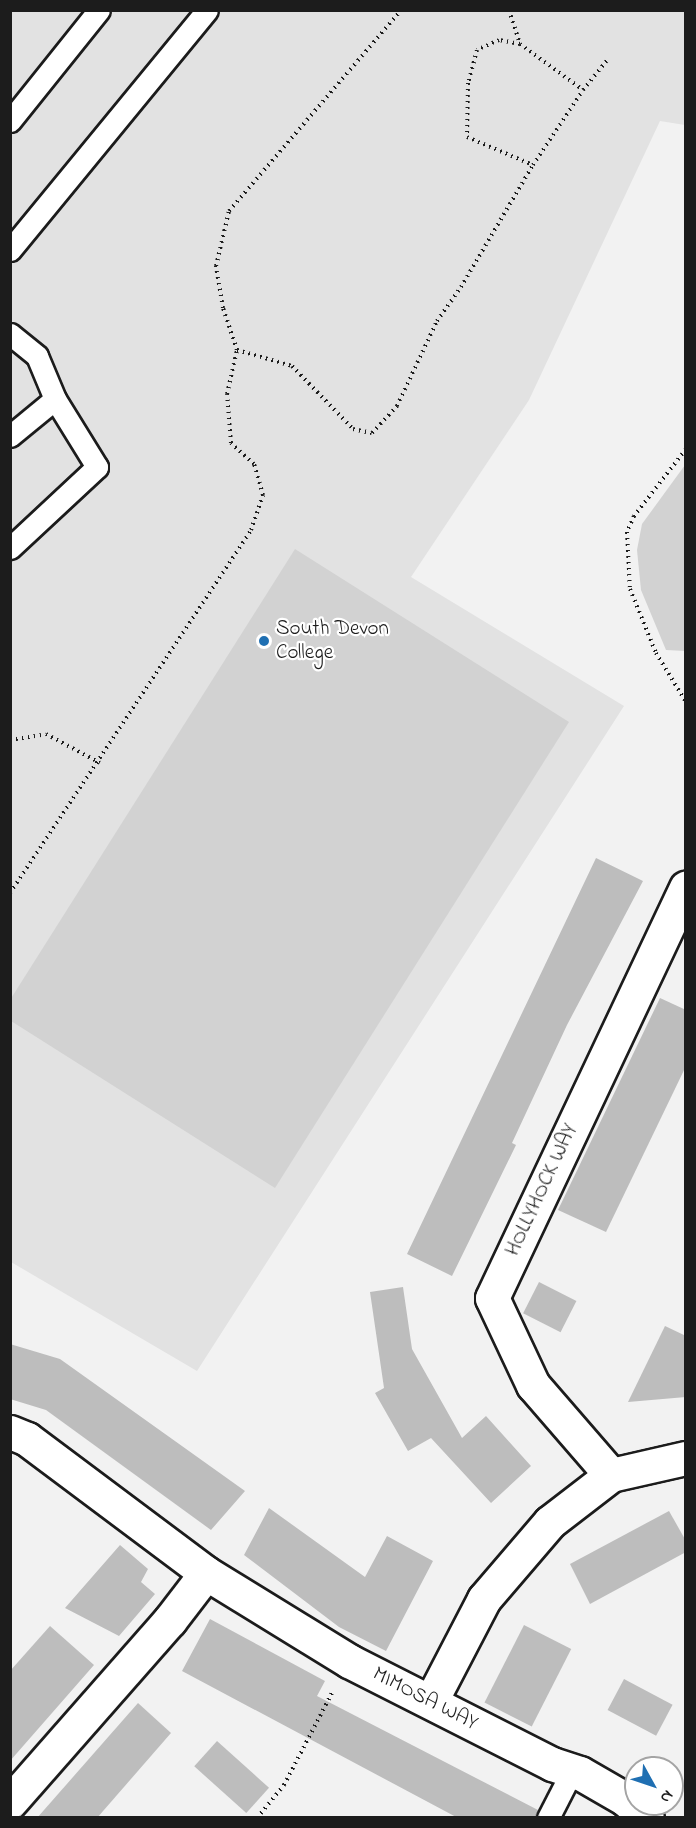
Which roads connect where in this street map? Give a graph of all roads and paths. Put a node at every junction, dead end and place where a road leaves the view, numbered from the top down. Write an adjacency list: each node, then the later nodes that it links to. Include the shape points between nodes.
1 (99, 10): 8 (lane)
2 (207, 10): 10 (lane)
3 (401, 10): 12 (path, via 229,211 216,266 223,308)
4 (509, 10): 5 (path)
5 (520, 44): 7 (path); 9 (path, via 499,40 477,50 468,83 467,137)
6 (607, 60): 7 (path)
7 (583, 90): 9 (path)
8 (10, 121)
9 (533, 165): 12 (path, via 437,321 397,406 372,433 353,429 292,366)
10 (10, 250)
11 (10, 334): 13 (lane, via 37,356)
12 (237, 350): 19 (path, via 227,394 231,443 254,464 263,495 251,530)
13 (55, 399): 14 (lane); 16 (lane, via 97,467)
14 (10, 436)
15 (686, 449): 17 (path, via 634,516 627,532 630,589 656,652)
16 (10, 548)
17 (686, 702)
18 (10, 740): 19 (path, via 46,734)
19 (100, 763): 21 (path)
20 (686, 888): 24 (street, HOLLYHOCK WAY, via 492,1298 533,1385)
21 (10, 893)
22 (10, 1432): 25 (street, MIMOSA WAY, via 27,1439)
23 (686, 1458): 24 (street)
24 (610, 1475): 27 (street, via 550,1522 484,1599)
25 (206, 1573): 26 (street, MIMOSA WAY); 29 (street, via 170,1620)
26 (349, 1661): 27 (street, MIMOSA WAY); 30 (path, via 284,1785)
27 (431, 1701): 28 (street, MIMOSA WAY)
28 (572, 1771): 31 (lane); 32 (street, MIMOSA WAY, via 625,1799)
29 (10, 1802)
30 (256, 1818)
31 (548, 1818)
32 (647, 1818)

